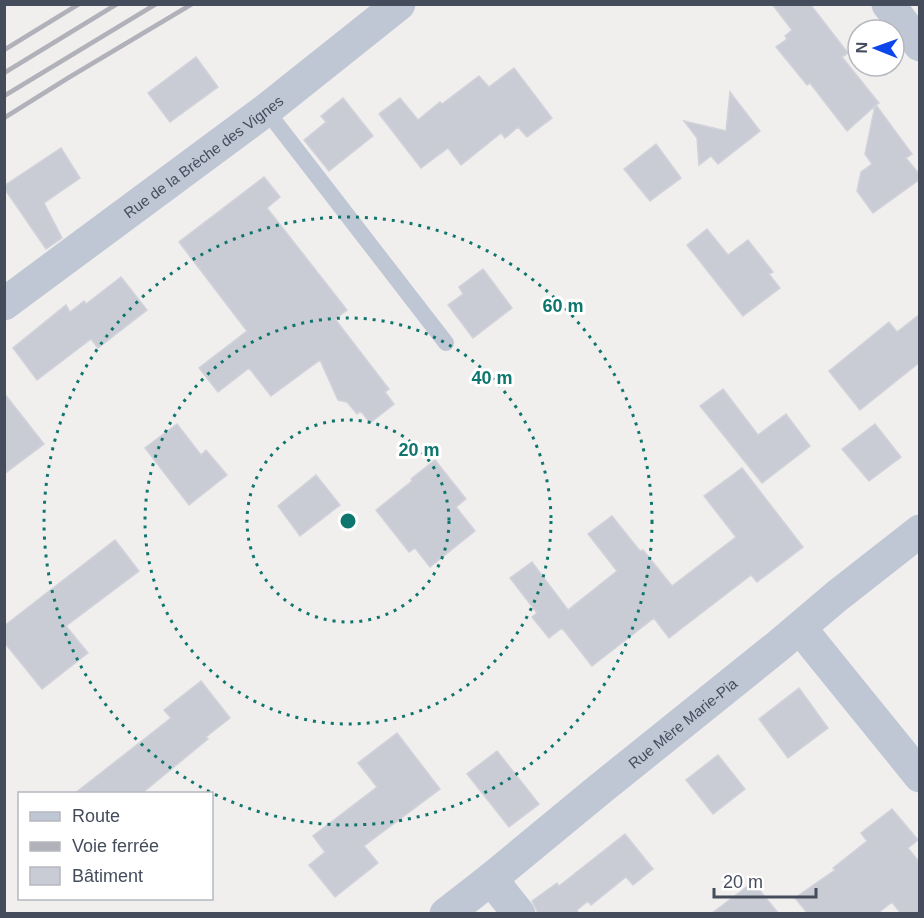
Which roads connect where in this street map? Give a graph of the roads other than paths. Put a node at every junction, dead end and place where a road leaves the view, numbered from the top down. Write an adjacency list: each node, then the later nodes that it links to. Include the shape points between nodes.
1 (399, 4): 4 (street, Rue de la Brèche des Vignes)
2 (888, 4): 3 (street)
3 (920, 45)
4 (266, 110): 5 (street, Rue de la Brèche des Vignes); 6 (lane)
5 (4, 304)
6 (446, 343)
7 (920, 531): 8 (street, Rue Mère Marie-Pia)
8 (800, 628): 9 (street); 10 (street, Rue Mère Marie-Pia)
9 (920, 776)
10 (491, 879): 11 (street, Rue Mère Marie-Pia); 12 (street)
11 (446, 914)
12 (519, 914)

